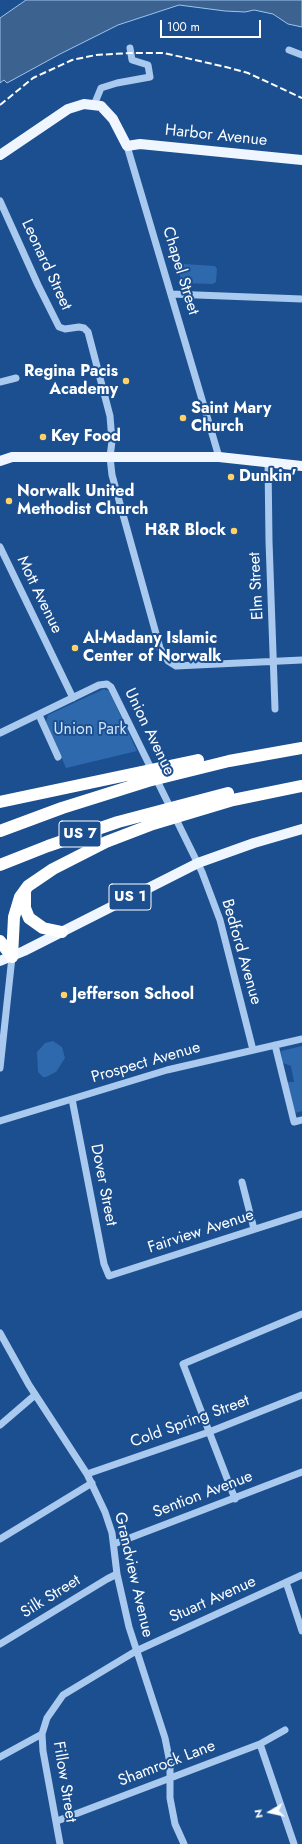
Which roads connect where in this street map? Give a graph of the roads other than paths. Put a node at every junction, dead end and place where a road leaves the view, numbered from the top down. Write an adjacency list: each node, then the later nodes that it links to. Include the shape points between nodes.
1 (130, 48): 4 (street, via 132,60 148,65 150,77 117,82 101,88)
2 (289, 50): 3 (street)
3 (302, 55)
4 (94, 105): 5 (main road, Chapel Street, via 101,106 113,119); 6 (main road, via 84,104 68,109)
5 (127, 146): 7 (main road, Harbor Avenue, via 140,144); 9 (street, Chapel Street)
6 (0, 155)
7 (302, 160)
8 (0, 201): 15 (street, Leonard Street, via 59,327 79,327 88,332 110,416)
9 (171, 294): 10 (street); 16 (street, Chapel Street)
10 (302, 299)
11 (16, 378): 12 (street)
12 (0, 382)
13 (0, 454): 14 (main road)
14 (12, 457): 15 (main road); 17 (main road)
15 (110, 457): 16 (main road); 22 (street, via 112,475 160,648 168,661 176,666)
16 (219, 457): 18 (main road)
17 (0, 461)
18 (268, 461): 19 (main road); 22 (street, Elm Street)
19 (302, 466)
20 (0, 547): 23 (street, Mott Avenue)
21 (302, 660): 22 (street)
22 (274, 661): 24 (street, Elm Street)
23 (73, 698): 25 (street); 39 (street, Union Avenue, via 102,684 109,685)
24 (275, 709)
25 (39, 715): 26 (street); 29 (street)
26 (0, 733)
27 (302, 744): 30 (highway, via 252,749)
28 (302, 748): 30 (highway)
29 (58, 757)
30 (163, 772): 31 (highway)
31 (145, 776): 34 (highway); 38 (highway, US 7)
32 (302, 780): 35 (highway, via 244,790)
33 (302, 786): 35 (highway)
34 (0, 802)
35 (181, 810): 36 (highway)
36 (164, 814): 40 (highway, US 7, via 83,833); 41 (highway, via 92,848)
37 (302, 828): 39 (main road, US 1)
38 (0, 831)
39 (198, 863): 42 (main road, US 1); 49 (street, Bedford Avenue, via 220,920)
40 (0, 865)
41 (28, 886): 42 (highway, via 24,903 29,918 43,928); 44 (highway, via 15,910)
42 (62, 932): 44 (main road, US 1)
43 (0, 941): 44 (highway)
44 (12, 956): 45 (main road, US 1); 46 (street)
45 (0, 961)
46 (3, 1024): 50 (street)
47 (302, 1039): 48 (street, Prospect Avenue)
48 (275, 1045): 49 (street, Prospect Avenue); 52 (street, via 294,1122)
49 (253, 1050): 51 (street, Prospect Avenue, via 167,1070)
50 (0, 1068)
51 (72, 1099): 53 (street, Prospect Avenue); 57 (street, Dover Street, via 104,1264)
52 (302, 1120)
53 (0, 1121)
54 (242, 1182): 56 (street)
55 (302, 1214): 56 (street, Fairview Avenue)
56 (254, 1229): 57 (street, Fairview Avenue)
57 (109, 1276)
58 (302, 1314): 63 (street, via 183,1364)
59 (0, 1333): 60 (street, Grandview Avenue)
60 (35, 1395): 62 (street); 65 (street, Grandview Avenue)
61 (302, 1395): 63 (street, Cold Spring Street)
62 (0, 1425)
63 (209, 1432): 65 (street, Cold Spring Street); 67 (street)
64 (302, 1472): 67 (street, Sention Avenue)
65 (87, 1474): 66 (street, Grandview Avenue)
66 (92, 1483): 68 (street); 69 (street, Grandview Avenue, via 105,1512)
67 (235, 1499): 69 (street, Sention Avenue)
68 (0, 1539)
69 (114, 1544): 70 (street, Grandview Avenue)
70 (117, 1574): 74 (street, Silk Street); 75 (street, Grandview Avenue)
71 (302, 1575): 72 (street, Stuart Avenue)
72 (286, 1582): 73 (street); 75 (street, Stuart Avenue)
73 (302, 1630)
74 (0, 1644)
75 (136, 1651): 77 (street, Fillow Street, via 63,1695 47,1718); 80 (street, Grandview Avenue, via 165,1738 170,1763)
76 (285, 1730): 78 (street, Shamrock Lane)
77 (42, 1734): 79 (street); 81 (street, Fillow Street)
78 (260, 1744): 80 (street, Shamrock Lane); 84 (street)
79 (0, 1757)
80 (169, 1778): 81 (street, Shamrock Lane); 83 (street, Grandview Avenue, via 175,1824)
81 (57, 1821): 82 (street, Fillow Street)
82 (60, 1844)
83 (184, 1844)
84 (294, 1844)

